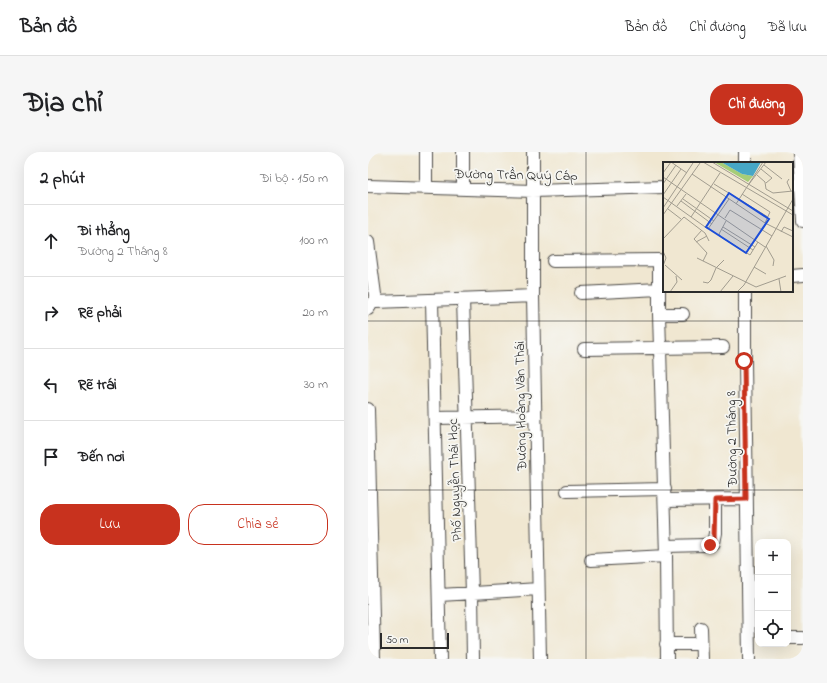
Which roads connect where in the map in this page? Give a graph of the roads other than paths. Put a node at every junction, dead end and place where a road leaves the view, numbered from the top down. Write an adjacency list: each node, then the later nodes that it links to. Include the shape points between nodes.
1 (426, 152): 7 (street)
2 (463, 152): 10 (street)
3 (533, 152): 11 (street, Đường Hoàng Văn Thái)
4 (745, 152): 6 (street)
5 (799, 152): 12 (street)
6 (746, 162)
7 (426, 187): 9 (street, Đường Trần Quý Cáp); 10 (street, Đường Trần Quý Cáp)
8 (663, 187): 11 (street, Đường Trần Quý Cáp)
9 (368, 189)
10 (463, 189): 11 (street, Đường Trần Quý Cáp)
11 (533, 191): 20 (street, Đường Hoàng Văn Thái)
12 (803, 221)
13 (368, 242): 23 (street)
14 (553, 261): 17 (street, via 659,260)
15 (803, 275): 16 (street)
16 (793, 276)
17 (658, 289): 19 (street); 24 (street)
18 (745, 292): 36 (street, Đường 2 Tháng 8)
19 (581, 293)
20 (533, 296): 21 (street); 30 (street, Đường Hoàng Văn Thái)
21 (463, 299): 22 (street); 32 (street, Phố Nguyễn Thái Học)
22 (432, 300): 23 (street); 31 (street, Phố Nguyễn Thái Học)
23 (372, 304)
24 (659, 314): 25 (street); 26 (street)
25 (683, 314)
26 (660, 347): 27 (street); 28 (street); 35 (street)
27 (723, 347)
28 (584, 349)
29 (368, 409): 34 (street)
30 (535, 416): 32 (street); 40 (street, Đường Hoàng Văn Thái)
31 (435, 418): 32 (street); 42 (street, Phố Nguyễn Thái Học)
32 (467, 418): 41 (street, Phố Nguyễn Thái Học)
33 (567, 491): 35 (street)
34 (369, 494): 43 (street)
35 (665, 495): 37 (street); 38 (street)
36 (746, 499): 37 (street); 47 (street, Đường 2 Tháng 8)
37 (715, 500): 38 (street, via 713,543)
38 (666, 551): 39 (street); 48 (street)
39 (591, 560)
40 (538, 589): 41 (street); 53 (street, Đường Hoàng Văn Thái)
41 (472, 593): 42 (street); 52 (street, Phố Nguyễn Thái Học)
42 (440, 595): 51 (street, Phố Nguyễn Thái Học)
43 (370, 623): 50 (street)
44 (701, 628): 49 (street)
45 (791, 638): 46 (street)
46 (803, 638)
47 (753, 640): 56 (street, Đường 2 Tháng 8)
48 (666, 644): 49 (street); 54 (street)
49 (702, 644): 55 (street)
50 (374, 659)
51 (440, 659)
52 (473, 659)
53 (540, 659)
54 (667, 659)
55 (702, 659)
56 (749, 659)

